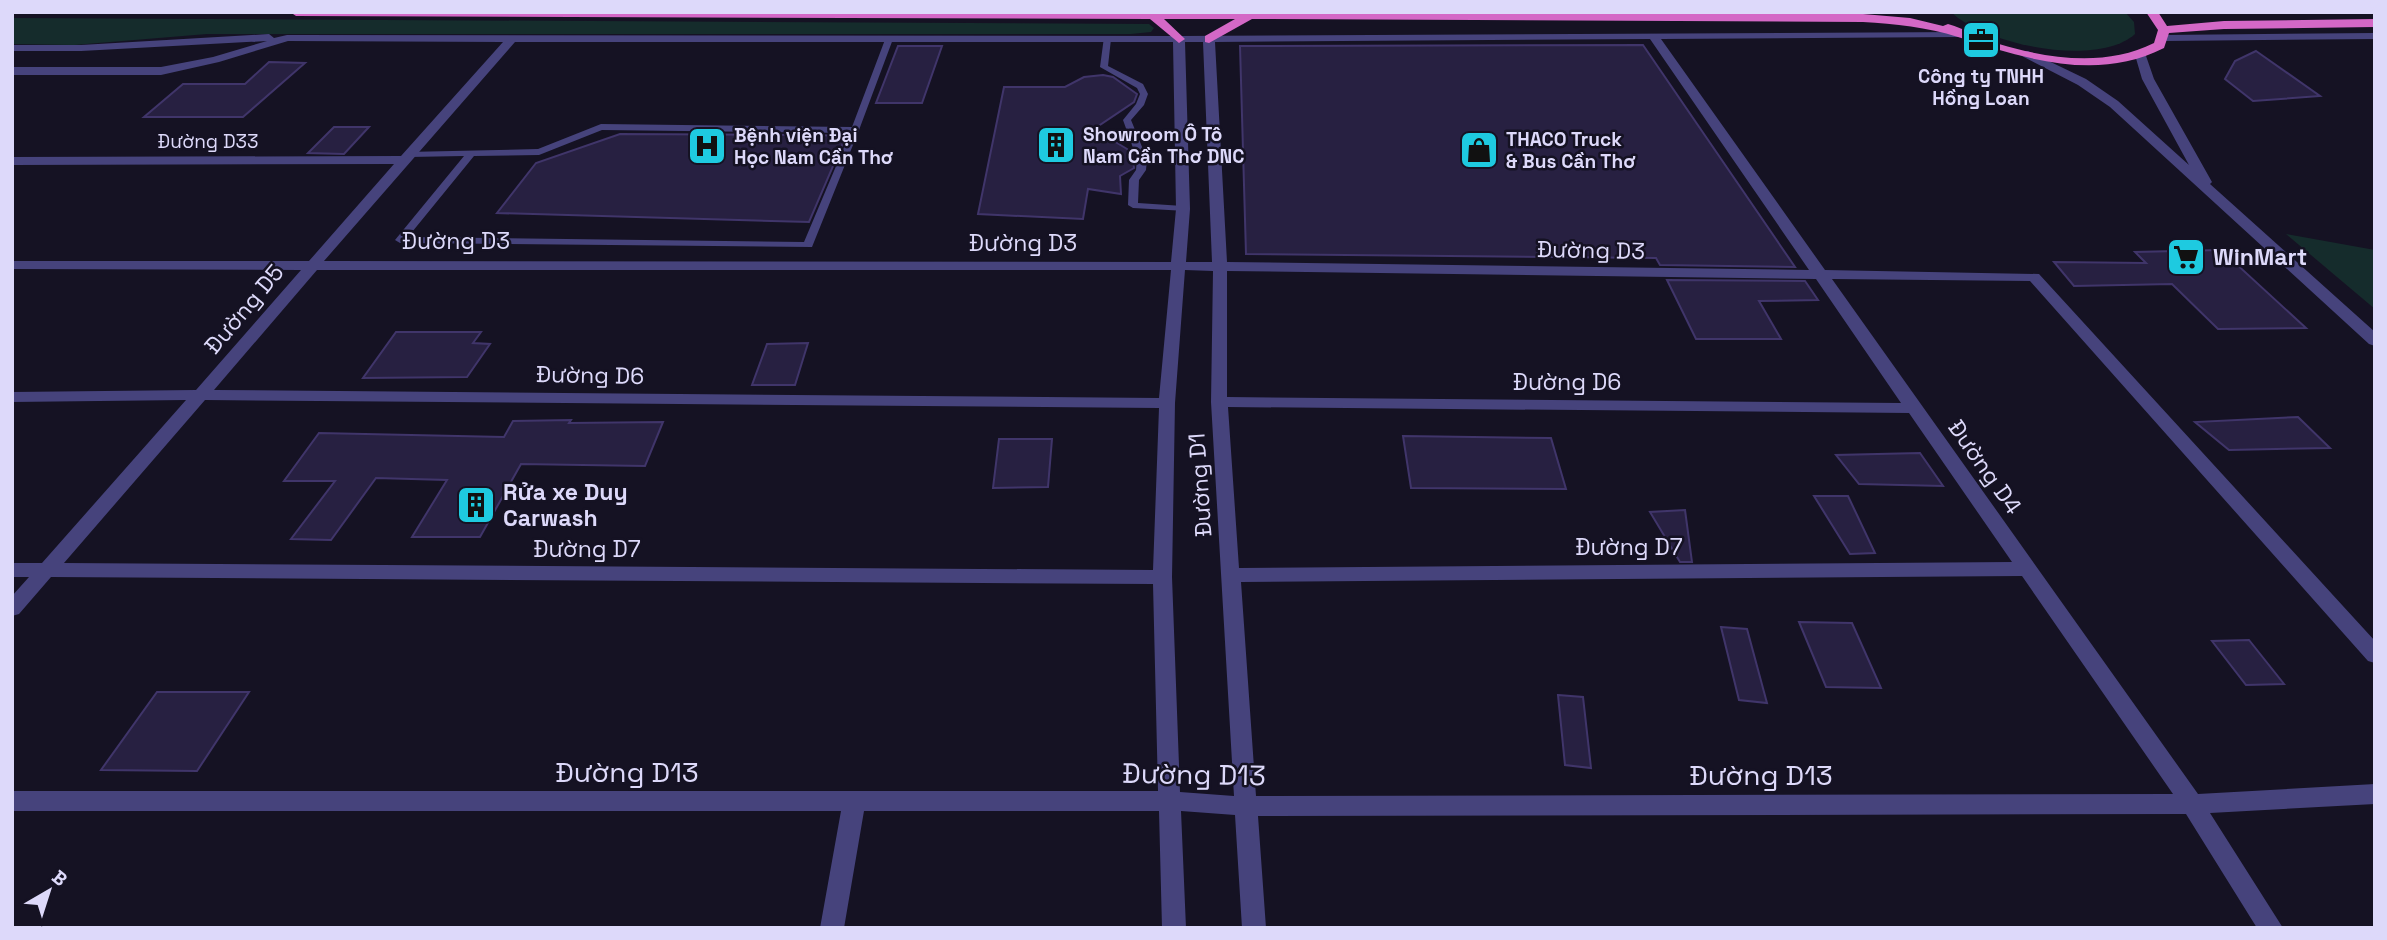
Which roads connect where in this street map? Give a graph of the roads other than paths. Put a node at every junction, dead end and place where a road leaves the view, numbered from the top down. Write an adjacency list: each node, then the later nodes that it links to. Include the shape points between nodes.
1 (296, 12): 4 (highway)
2 (1925, 12): 7 (highway)
3 (2152, 12): 8 (highway)
4 (1153, 15): 5 (highway); 15 (highway)
5 (1252, 15): 7 (highway, via 1863,18 1910,22); 16 (highway)
6 (2375, 23): 8 (highway, via 2224,25)
7 (1960, 34): 10 (street); 19 (highway)
8 (2164, 34): 9 (street); 20 (highway, via 2152,50)
9 (2375, 36)
10 (1654, 37): 16 (street); 33 (street, Đường D4)
11 (287, 38): 12 (street); 18 (street); 22 (street, via 160,71)
12 (512, 38): 13 (street); 25 (street, Đường D5)
13 (889, 38): 14 (street); 23 (lane)
14 (1107, 39): 15 (street); 28 (lane, via 1104,67 1140,86 1144,94 1127,120 1142,159 1134,180 1133,205)
15 (1179, 39): 16 (street); 28 (street, Đường D1)
16 (1209, 39): 32 (street, Đường D1)
17 (12, 48): 18 (street)
18 (81, 48): 22 (street)
19 (2024, 53): 20 (highway, via 2089,61); 27 (street, via 2107,98)
20 (2141, 55): 27 (street, via 2148,79)
21 (12, 71): 22 (street)
22 (53, 71)
23 (855, 131): 24 (lane, via 601,127 539,152); 24 (lane, via 808,245 400,240)
24 (471, 153): 25 (lane)
25 (406, 157): 26 (street, Đường D33); 29 (street, Đường D5)
26 (12, 161)
27 (2211, 195): 34 (street)
28 (1183, 209): 31 (street, Đường D1)
29 (312, 263): 30 (street, Đường D3); 31 (street, Đường D3); 35 (street, Đường D5)
30 (12, 265)
31 (1177, 267): 32 (street, Đường D3); 38 (street, Đường D1)
32 (1220, 269): 33 (street, Đường D3); 37 (street, Đường D1)
33 (1822, 276): 39 (street, Đường D4); 46 (street, Đường D3, via 2034,277)
34 (2375, 341)
35 (203, 395): 36 (street, Đường D6); 38 (street, Đường D6); 42 (street, Đường D5)
36 (12, 397)
37 (1219, 402): 39 (street, Đường D6); 43 (street, Đường D1)
38 (1167, 403): 44 (street, Đường D1)
39 (1914, 408): 40 (street, Đường D4)
40 (2027, 569): 43 (street, Đường D7); 51 (street, Đường D4)
41 (12, 570): 42 (street, Đường D7)
42 (47, 570): 44 (street, Đường D7); 45 (street, Đường D5)
43 (1231, 575): 52 (street, Đường D1)
44 (1162, 577): 50 (street, Đường D1)
45 (12, 609)
46 (2375, 655)
47 (2375, 794): 51 (street, Đường D13)
48 (12, 801): 49 (street, Đường D13)
49 (854, 802): 50 (street, Đường D13); 53 (street)
50 (1170, 802): 52 (street, Đường D13); 54 (street, Đường D1)
51 (2192, 804): 52 (street, Đường D13); 56 (street, Đường D4)
52 (1246, 806): 55 (street, Đường D1)
53 (832, 928)
54 (1174, 928)
55 (1254, 928)
56 (2272, 928)

